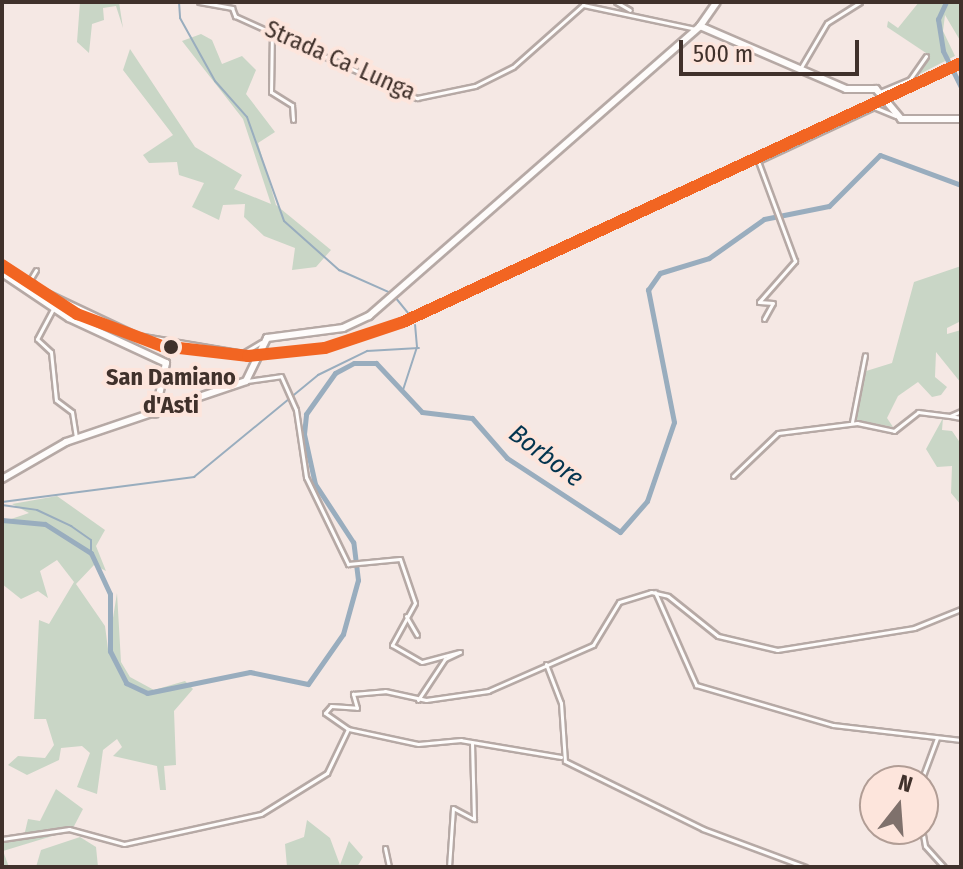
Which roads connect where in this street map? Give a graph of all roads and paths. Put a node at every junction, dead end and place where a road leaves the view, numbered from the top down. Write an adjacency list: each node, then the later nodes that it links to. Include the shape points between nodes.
1 (199, 2): 7 (street, Strada Ca' Lunga, via 232,8)
2 (616, 2): 5 (street)
3 (717, 2): 6 (main road)
4 (860, 2): 9 (street, via 827,23)
5 (633, 12): 6 (street, Strada Ca' Lunga); 7 (street, Strada Ca' Lunga, via 575,7 513,67 425,98)
6 (698, 27): 9 (main road); 18 (main road, via 369,316 343,328)
7 (272, 30): 13 (street, via 271,92 292,105)
8 (926, 56): 10 (street, via 910,79)
9 (800, 69): 10 (main road, via 846,89)
10 (883, 96): 11 (main road)
11 (895, 116): 12 (main road); 17 (street, via 874,107 758,161 795,261 759,303 773,302)
12 (961, 119)
13 (293, 120)
14 (36, 270): 18 (street, via 30,280 38,288 137,335 243,353)
15 (2, 273): 16 (main road)
16 (53, 309): 22 (main road, via 166,363); 26 (street, via 37,339 51,352 56,400 72,412)
17 (764, 319)
18 (261, 342): 20 (main road)
19 (865, 355): 25 (street)
20 (246, 381): 22 (main road); 31 (street, via 281,376 296,410 306,477 353,567 399,558 414,600)
21 (961, 411): 23 (street)
22 (155, 414): 26 (main road)
23 (950, 416): 24 (street); 25 (street, via 918,412 894,431)
24 (961, 418)
25 (852, 423): 27 (street, via 778,433)
26 (76, 438): 28 (main road)
27 (733, 476)
28 (2, 479)
29 (654, 592): 30 (street, via 718,636 777,650 914,628); 33 (street, via 619,602 593,645); 38 (street, via 696,685 833,725)
30 (961, 609)
31 (406, 616): 32 (street); 36 (street, via 391,636 394,646 422,662 449,649 461,653 445,659)
32 (417, 635)
33 (547, 662): 34 (street); 35 (street)
34 (546, 671): 35 (street); 41 (street, via 562,712)
35 (529, 672): 36 (street, via 471,697)
36 (418, 700): 37 (street, via 385,691 353,694 357,708 331,706 325,713)
37 (348, 729): 40 (street, via 424,745); 43 (street, via 324,776 269,810 222,827 124,844 69,829)
38 (937, 738): 39 (street); 42 (street)
39 (961, 740)
40 (472, 743): 41 (street); 47 (street, via 474,819 454,806)
41 (561, 757): 48 (street, via 688,823)
42 (927, 765)
43 (2, 839)
44 (925, 845): 49 (street)
45 (385, 848): 46 (street)
46 (389, 867)
47 (449, 867)
48 (805, 867)
49 (944, 867)

